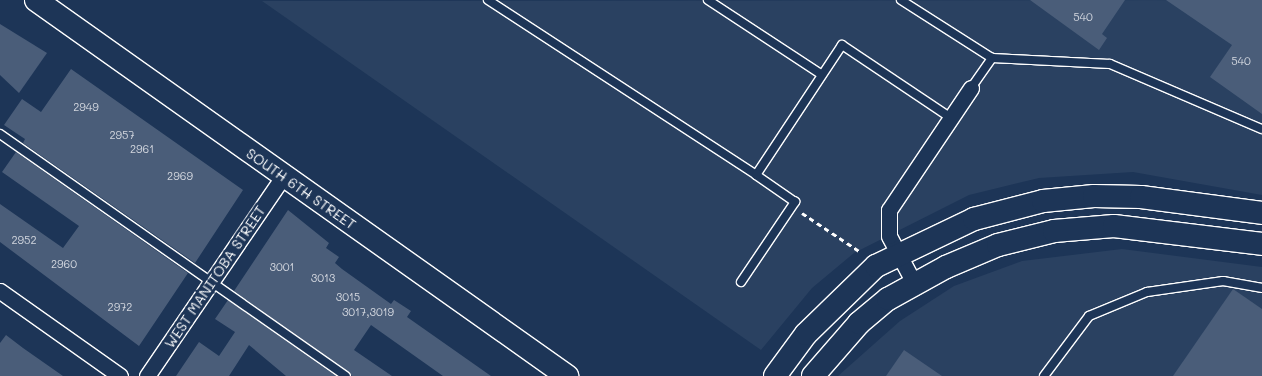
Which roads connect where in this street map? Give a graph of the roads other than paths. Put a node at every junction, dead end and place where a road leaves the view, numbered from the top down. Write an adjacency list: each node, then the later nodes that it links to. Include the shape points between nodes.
1 (36, 0): 12 (main road, SOUTH 6TH STREET)
2 (488, 0): 11 (lane)
3 (708, 0): 6 (lane)
4 (901, 0): 5 (lane)
5 (992, 58): 7 (lane); 9 (lane, via 1110,64)
6 (822, 75): 8 (lane, via 842,44); 11 (lane)
7 (971, 88): 8 (street)
8 (951, 118): 15 (street, via 889,210 889,236)
9 (1262, 129)
10 (0, 134): 16 (lane)
11 (756, 175): 17 (lane, via 795,202)
12 (283, 177): 16 (street, WEST MANITOBA STREET); 21 (main road, SOUTH 6TH STREET)
13 (1262, 213): 15 (main road, via 1141,197 1043,201 974,219)
14 (1262, 244): 18 (main road, via 1144,228 1080,228 998,245)
15 (897, 253): 18 (street); 25 (main road, via 832,305)
16 (212, 282): 23 (street, WEST MANITOBA STREET); 24 (lane)
17 (741, 282)
18 (914, 283): 26 (main road, via 859,323)
19 (1262, 288): 27 (lane, via 1223,281 1138,295 1088,316)
20 (0, 291): 22 (street)
21 (562, 375)
22 (120, 376)
23 (147, 376)
24 (346, 376)
25 (775, 376)
26 (813, 376)
27 (1044, 376)

